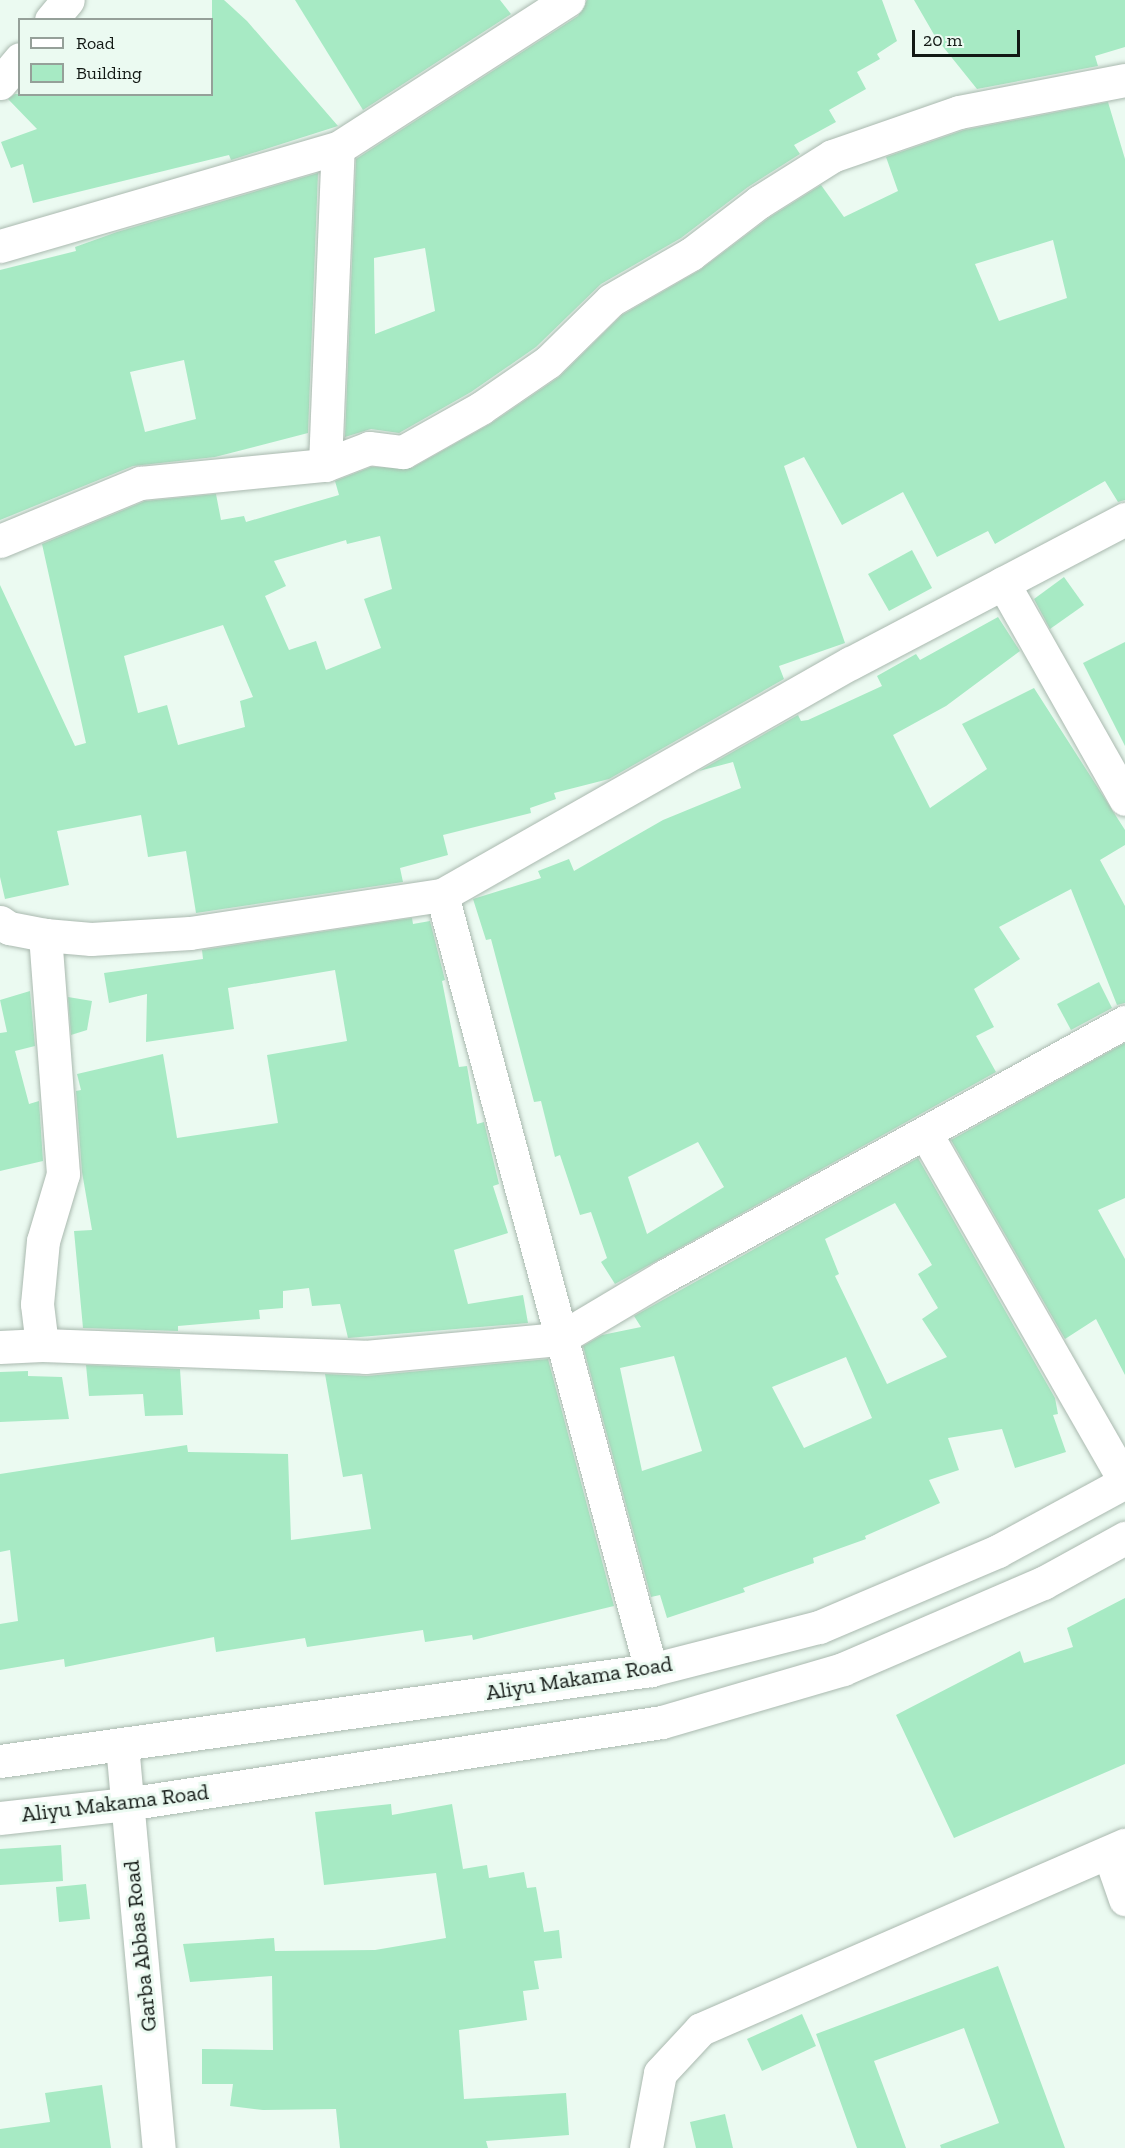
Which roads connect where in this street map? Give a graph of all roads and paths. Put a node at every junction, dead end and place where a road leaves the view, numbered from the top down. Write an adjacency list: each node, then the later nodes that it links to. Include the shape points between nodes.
1 (568, 0): 5 (street)
2 (18, 61): 4 (street)
3 (1125, 80): 7 (street, via 959,112 832,156 759,202 691,254 611,300 548,362 450,427 403,452 369,448)
4 (0, 83)
5 (338, 148): 6 (street); 7 (street)
6 (0, 246)
7 (325, 465): 9 (street, via 140,483)
8 (1125, 519): 10 (street)
9 (0, 541)
10 (1003, 583): 11 (street); 12 (street, via 851,663)
11 (1125, 799)
12 (442, 895): 14 (street, via 190,933 91,939); 17 (street)
13 (0, 922): 14 (street, via 9,928)
14 (45, 935): 18 (street, via 63,1174 43,1241 37,1304)
15 (1125, 1022): 16 (street)
16 (926, 1134): 17 (street, via 663,1277); 20 (street)
17 (559, 1339): 18 (street, via 365,1357); 22 (street)
18 (42, 1345): 19 (street)
19 (0, 1347)
20 (1125, 1482): 22 (street, Aliyu Makama Road, via 998,1551 819,1627)
21 (1125, 1538): 25 (street, Aliyu Makama Road, via 1043,1583 843,1669 662,1722)
22 (651, 1670): 23 (street, Aliyu Makama Road)
23 (122, 1745): 24 (street, Aliyu Makama Road); 25 (street, Garba Abbas Road)
24 (0, 1761)
25 (126, 1804): 26 (street, Aliyu Makama Road); 29 (street, Garba Abbas Road)
26 (0, 1818)
27 (1117, 1849): 28 (street); 30 (street, via 701,2029 660,2073)
28 (1125, 1899)
29 (159, 2148)
30 (646, 2148)

